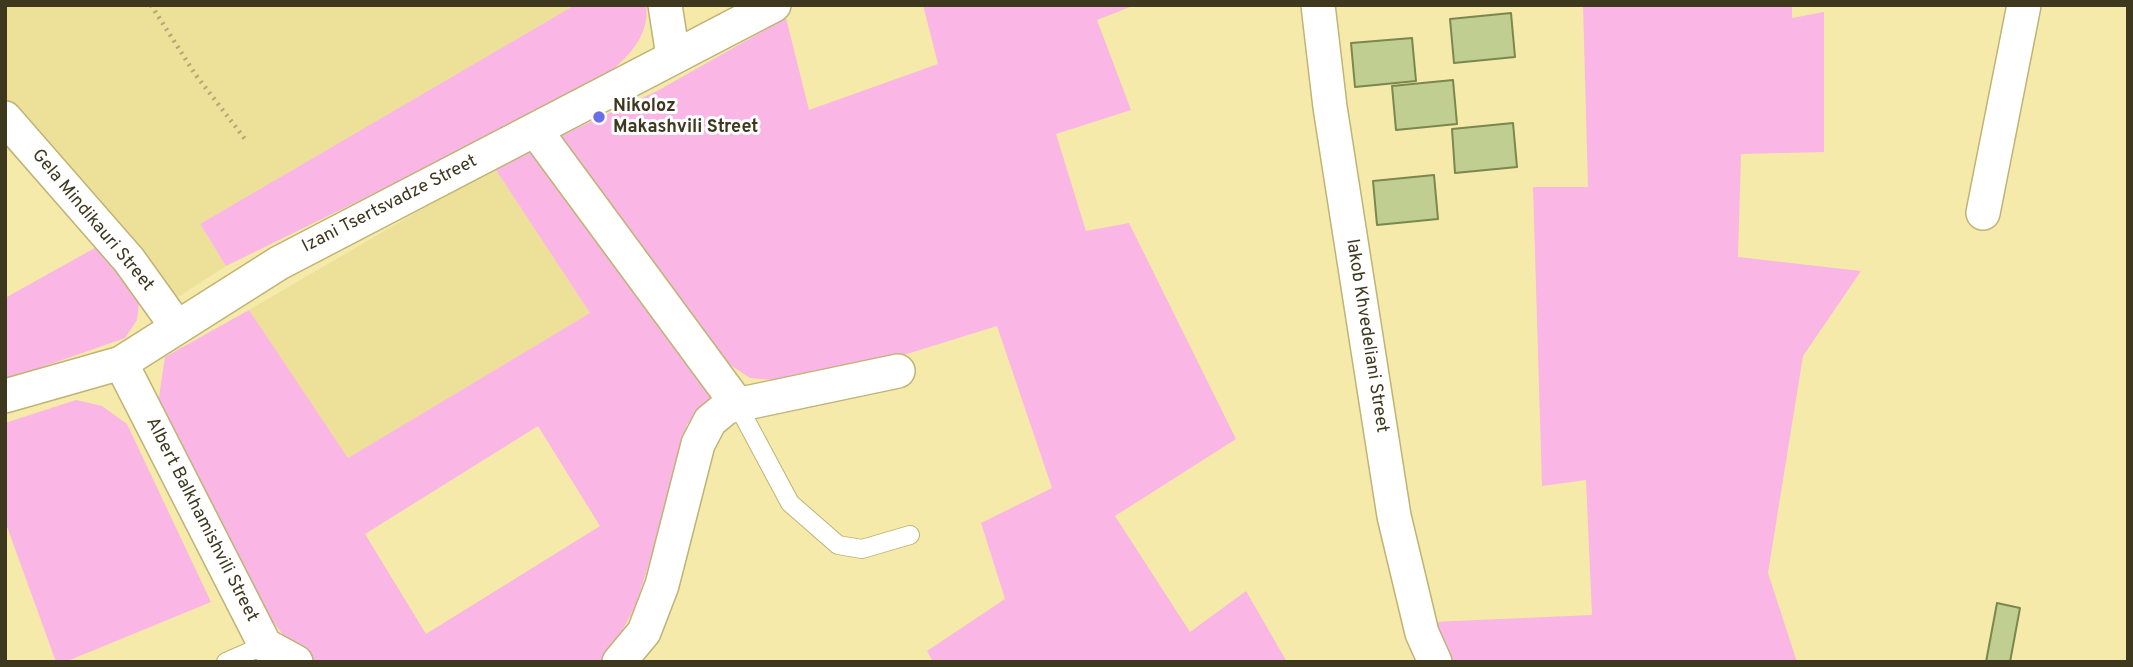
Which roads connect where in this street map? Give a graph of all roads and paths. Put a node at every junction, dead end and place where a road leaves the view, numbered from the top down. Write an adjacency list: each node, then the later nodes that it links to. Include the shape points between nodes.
1 (151, 5): 9 (path, via 195,74)
2 (665, 5): 6 (street)
3 (774, 5): 6 (street, Izani Tsertsvadze Street)
4 (1318, 5): 21 (street, Iakob Khvedeliani Street, via 1394,516 1422,633)
5 (2024, 5): 10 (street)
6 (673, 56): 8 (street, Izani Tsertsvadze Street)
7 (5, 118): 11 (street, Gela Mindikauri Street, via 129,260)
8 (536, 131): 11 (street, Izani Tsertsvadze Street, via 279,263); 15 (street)
9 (245, 139)
10 (1983, 213)
11 (177, 327): 12 (street, Izani Tsertsvadze Street)
12 (121, 363): 14 (street, Izani Tsertsvadze Street); 17 (street, Albert Balkhamishvili Street)
13 (898, 370): 15 (street)
14 (5, 396)
15 (737, 404): 16 (lane, via 790,503 838,545 862,549); 20 (street, via 710,421 698,444 662,585 644,632)
16 (910, 535)
17 (263, 653): 18 (lane); 19 (street)
18 (226, 662)
19 (296, 662)
20 (619, 662)
21 (1435, 662)

